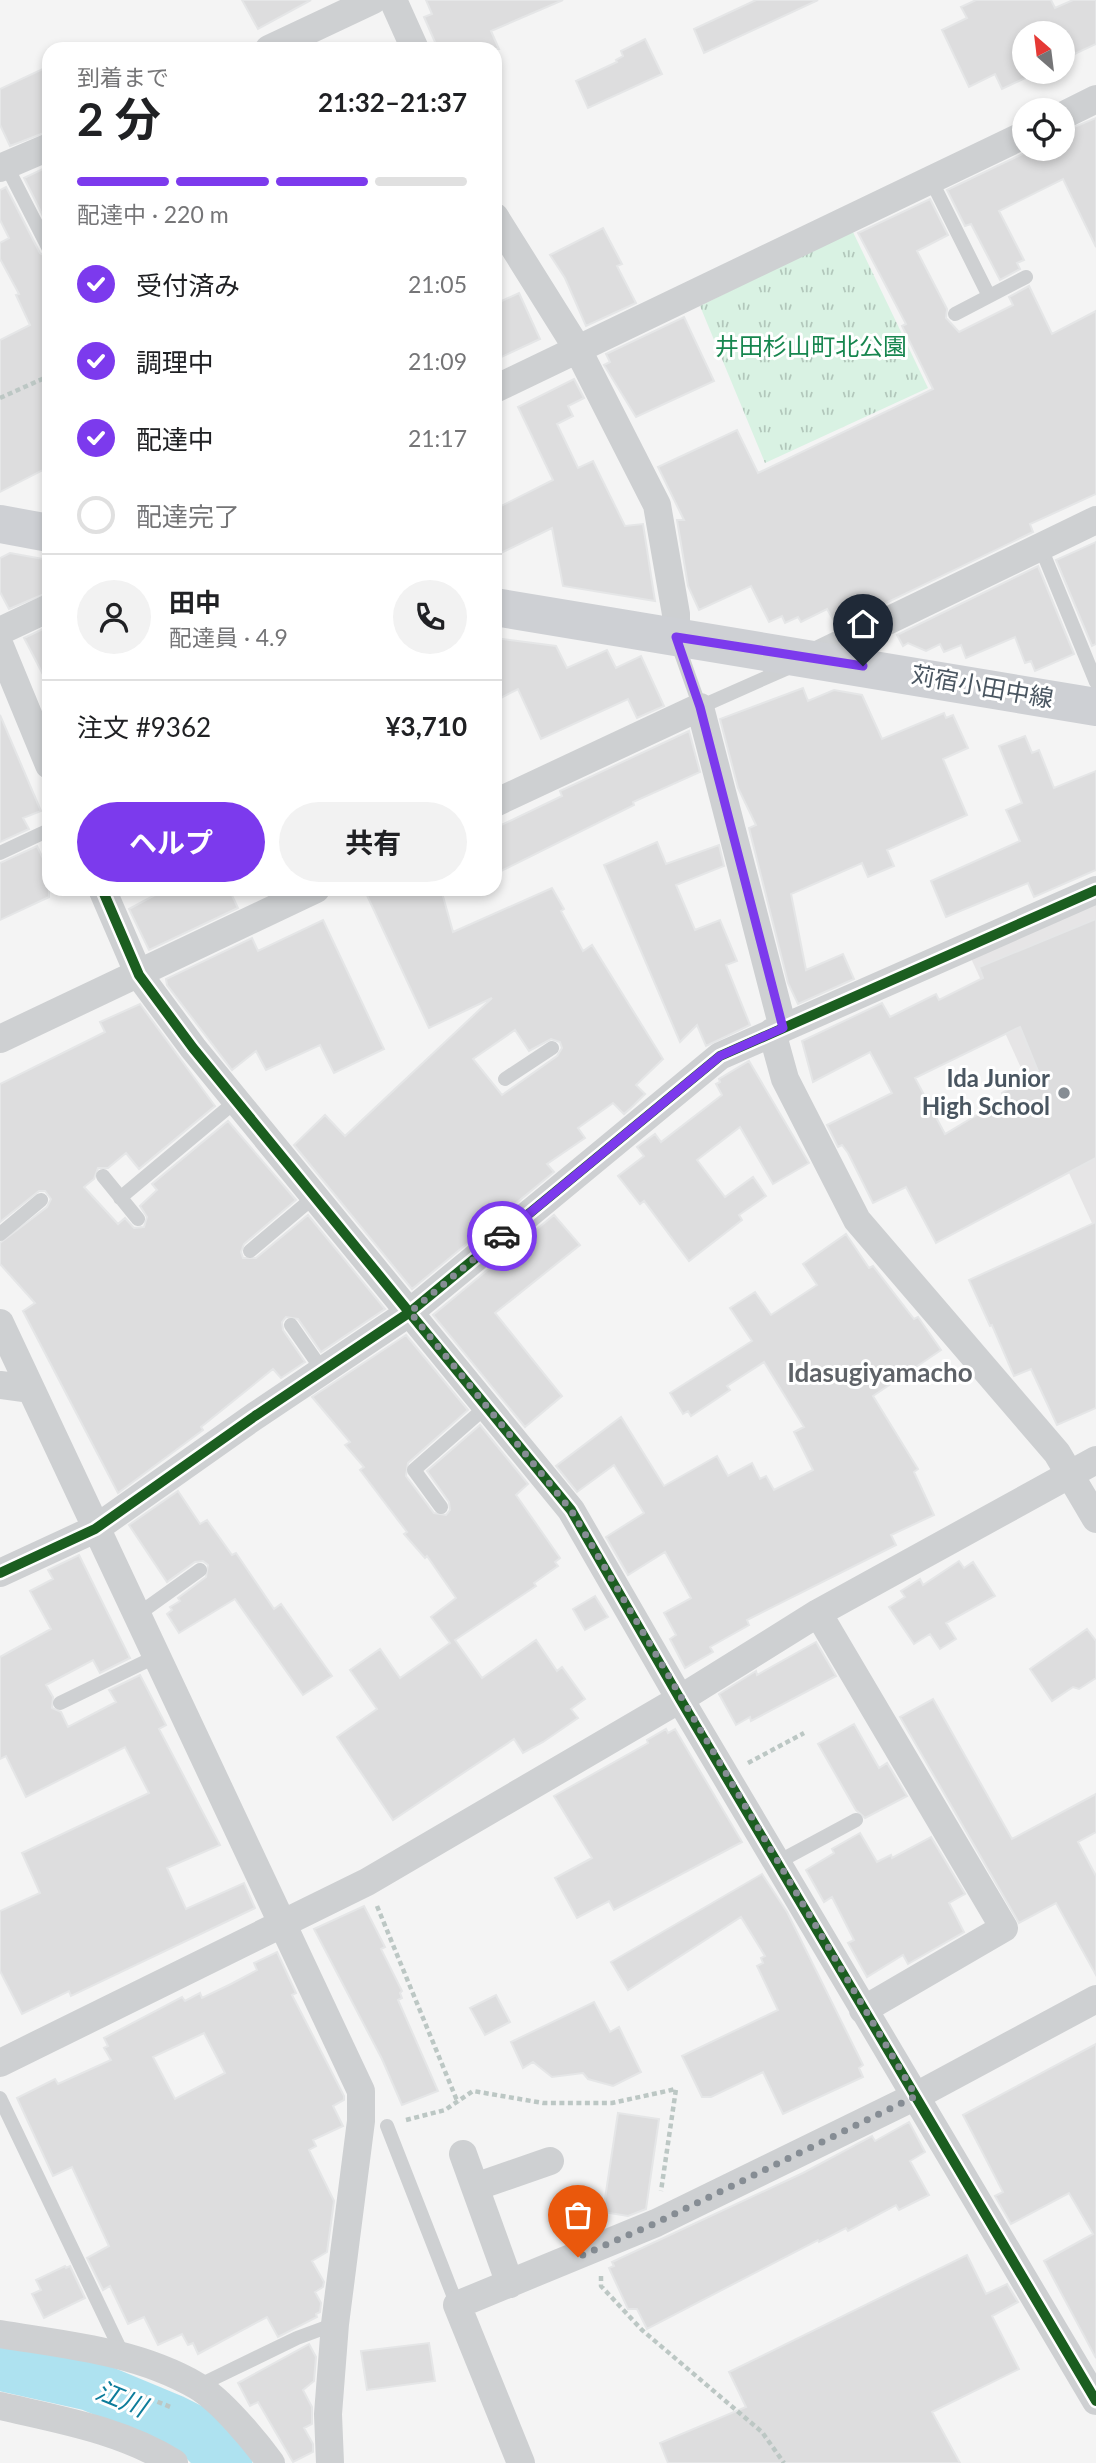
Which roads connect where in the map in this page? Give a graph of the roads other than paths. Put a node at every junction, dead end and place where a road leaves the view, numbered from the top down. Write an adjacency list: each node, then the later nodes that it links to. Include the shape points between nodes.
1 (373, 0): 3 (street)
2 (393, 0): 4 (street)
3 (285, 42)
4 (412, 42)
5 (1096, 99): 6 (street)
6 (1075, 110)
7 (1012, 141): 10 (street)
8 (42, 149): 9 (street)
9 (2, 162): 12 (lane)
10 (931, 180): 14 (lane); 16 (street)
11 (502, 228): 16 (street)
12 (42, 236)
13 (1026, 277): 14 (lane)
14 (989, 296): 15 (lane)
15 (955, 314)
16 (577, 348): 17 (street); 25 (street, via 657,505)
17 (502, 386)
18 (1096, 520): 21 (street)
19 (0, 524): 20 (street)
20 (42, 532)
21 (1041, 548): 27 (street); 28 (lane)
22 (502, 608): 25 (street, 苅宿小田中線)
23 (42, 611): 24 (street)
24 (0, 631)
25 (676, 637): 27 (street, 苅宿小田中線); 29 (lane)
26 (0, 646): 31 (street)
27 (811, 657): 29 (lane); 30 (street, 苅宿小田中線)
28 (1096, 682)
29 (700, 707): 32 (street); 39 (street)
30 (1096, 707)
31 (42, 748)
32 (502, 800)
33 (42, 833): 34 (lane)
34 (0, 853)
35 (1096, 890): 39 (street)
36 (105, 896): 38 (street)
37 (302, 896): 38 (street)
38 (139, 975): 40 (street); 43 (street)
39 (778, 1030): 51 (street, via 720,1056); 59 (street, via 785,1079 857,1220)
40 (0, 1039)
41 (552, 1048): 42 (lane)
42 (505, 1079)
43 (236, 1101): 45 (street); 46 (lane)
44 (103, 1176): 46 (lane)
45 (314, 1196): 50 (lane); 51 (street)
46 (120, 1198): 48 (lane)
47 (41, 1200): 49 (lane)
48 (138, 1219)
49 (0, 1234)
50 (250, 1251)
51 (410, 1312): 54 (street); 57 (street)
52 (0, 1323): 56 (street)
53 (291, 1325): 54 (lane)
54 (323, 1371): 62 (street)
55 (0, 1385): 56 (street)
56 (31, 1389): 62 (street)
57 (486, 1406): 60 (lane, via 414,1470); 68 (street, via 571,1510)
58 (1096, 1460): 59 (street)
59 (1071, 1472): 61 (street); 65 (street)
60 (441, 1507)
61 (1096, 1519)
62 (96, 1530): 64 (street); 66 (street)
63 (200, 1570): 66 (lane)
64 (0, 1573)
65 (818, 1613): 68 (street); 74 (street, via 1004,1928)
66 (137, 1615): 67 (street)
67 (157, 1656): 69 (lane); 72 (street)
68 (680, 1699): 71 (street); 72 (street, via 367,1882)
69 (60, 1703)
70 (856, 1819): 71 (lane)
71 (778, 1862): 74 (street)
72 (284, 1925): 75 (street); 84 (street, via 361,2091)
73 (1096, 2000): 76 (street)
74 (863, 2010): 76 (street)
75 (0, 2063)
76 (916, 2096): 82 (street, via 656,2223); 88 (street)
77 (0, 2098): 86 (lane)
78 (387, 2126): 83 (lane)
79 (463, 2154): 81 (street)
80 (550, 2161): 81 (street)
81 (475, 2187): 82 (street)
82 (510, 2284): 83 (street)
83 (457, 2305): 93 (street)
84 (335, 2324): 87 (lane); 92 (street, via 328,2414)
85 (0, 2334): 86 (street)
86 (123, 2355): 87 (street)
87 (198, 2386): 91 (street, via 252,2437)
88 (1096, 2401)
89 (0, 2406): 90 (street, via 106,2430)
90 (174, 2463)
91 (271, 2463)
92 (330, 2463)
93 (522, 2463)

